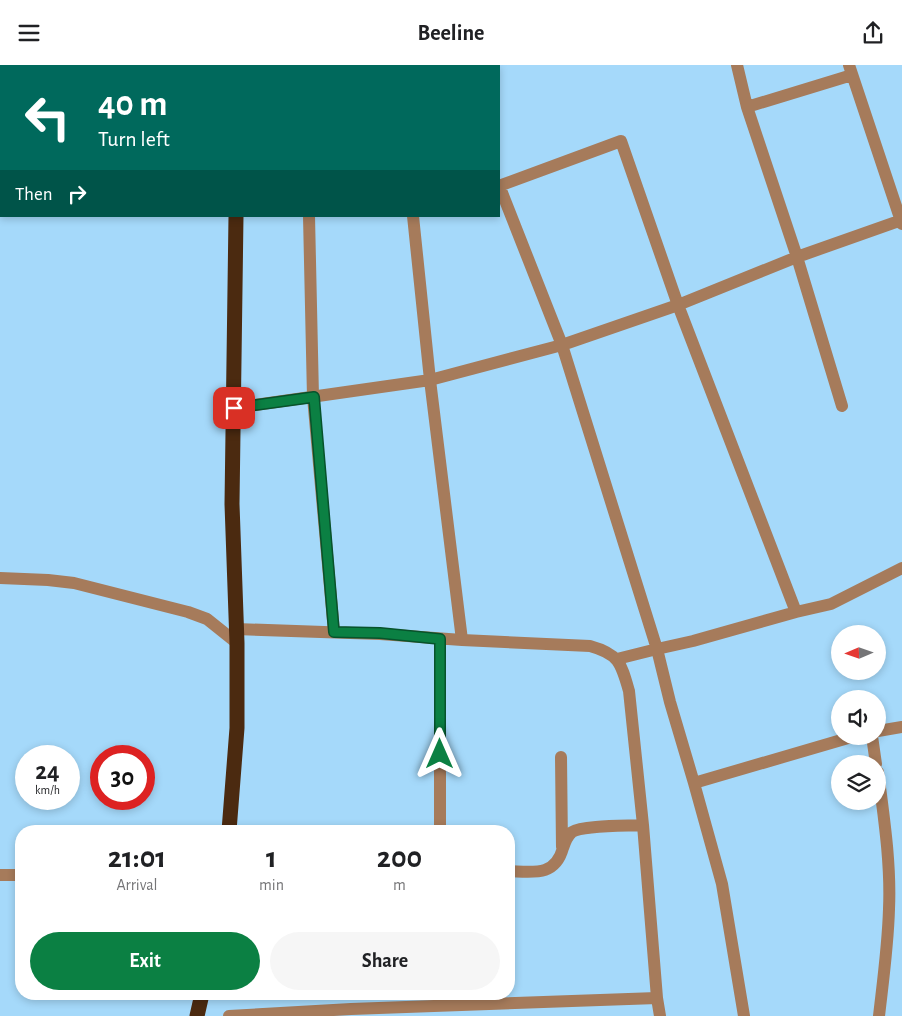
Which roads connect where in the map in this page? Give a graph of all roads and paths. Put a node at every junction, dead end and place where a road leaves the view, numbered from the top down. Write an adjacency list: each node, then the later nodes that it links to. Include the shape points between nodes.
1 (737, 65): 3 (street)
2 (850, 70): 3 (street); 9 (street)
3 (747, 107): 10 (street)
4 (500, 186): 11 (street, via 621,141)
5 (500, 189): 12 (street)
6 (236, 217): 16 (highway)
7 (309, 217): 14 (street)
8 (413, 217): 13 (street)
9 (902, 221): 10 (street)
10 (797, 257): 11 (street); 15 (street)
11 (678, 305): 12 (street); 19 (street)
12 (562, 345): 13 (street); 24 (street)
13 (430, 380): 14 (street); 23 (street)
14 (314, 397): 16 (street); 20 (street)
15 (842, 406)
16 (234, 408): 21 (highway, via 232,504)
17 (902, 568): 19 (street, via 831,604)
18 (0, 578): 21 (street, via 74,583 188,612)
19 (796, 612): 24 (street)
20 (334, 632): 21 (street); 22 (street)
21 (236, 636): 32 (highway, via 237,728)
22 (440, 639): 23 (street); 33 (street)
23 (462, 641): 25 (street, via 590,645 606,650)
24 (657, 649): 25 (street); 30 (street)
25 (617, 659): 34 (street, via 629,691)
26 (902, 727): 27 (street)
27 (886, 730)
28 (831, 743): 30 (street)
29 (561, 757): 35 (street)
30 (694, 783): 45 (street, via 722,884)
31 (883, 810): 46 (street, via 890,908)
32 (229, 825)
33 (440, 825)
34 (642, 825): 35 (street, via 577,829 568,836); 39 (street)
35 (562, 852): 36 (street, via 559,860 546,871)
36 (515, 871)
37 (0, 875): 38 (street)
38 (15, 875)
39 (657, 998): 41 (street); 42 (street)
40 (201, 1000): 43 (highway)
41 (310, 1014): 44 (street)
42 (660, 1015)
43 (197, 1016)
44 (229, 1016)
45 (744, 1016)
46 (879, 1016)

